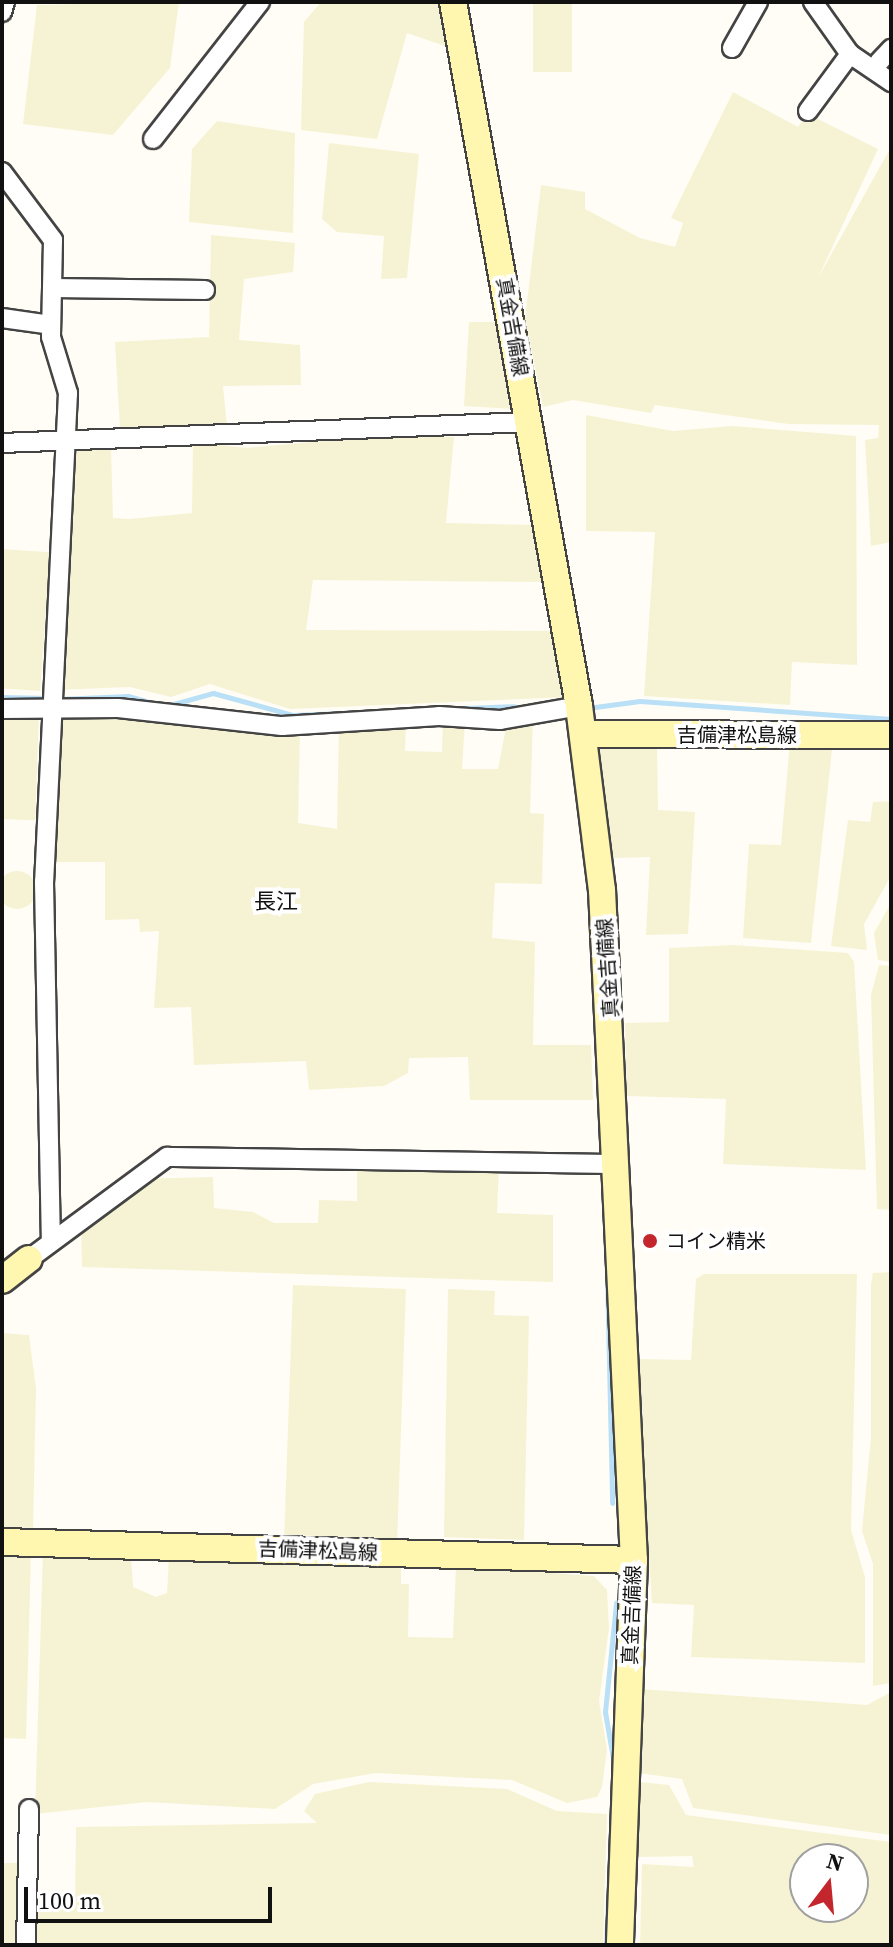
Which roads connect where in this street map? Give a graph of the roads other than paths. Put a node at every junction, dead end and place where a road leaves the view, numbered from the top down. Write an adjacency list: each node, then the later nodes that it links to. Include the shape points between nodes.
1 (5, 2): 6 (street)
2 (260, 2): 11 (street)
3 (453, 2): 17 (main road, 真金吉備線)
4 (758, 2): 7 (street)
5 (813, 2): 8 (street)
6 (2, 12)
7 (732, 48)
8 (850, 54): 9 (street); 10 (street)
9 (891, 82)
10 (808, 111)
11 (153, 139)
12 (2, 172): 13 (street, via 53,240)
13 (53, 288): 14 (street); 16 (street)
14 (205, 290)
15 (2, 318): 16 (street)
16 (51, 325): 19 (street, via 68,393)
17 (529, 422): 19 (street, via 121,435); 20 (main road, 真金吉備線)
18 (2, 443): 19 (street)
19 (61, 446): 22 (street)
20 (579, 706): 22 (street, via 500,720 439,716 282,726 224,715); 23 (main road, 真金吉備線)
21 (2, 709): 22 (street)
22 (50, 710): 26 (street, via 43,1052)
23 (583, 734): 24 (main road, 吉備津松島線); 25 (main road, 真金吉備線, via 602,890)
24 (891, 735)
25 (617, 1164): 26 (street, via 167,1157); 30 (main road, 真金吉備線)
26 (51, 1240): 27 (street)
27 (29, 1259): 28 (main road)
28 (2, 1280)
29 (2, 1542): 30 (main road, 吉備津松島線)
30 (634, 1560): 33 (main road, 真金吉備線)
31 (29, 1809): 32 (street)
32 (26, 1945)
33 (620, 1945)

